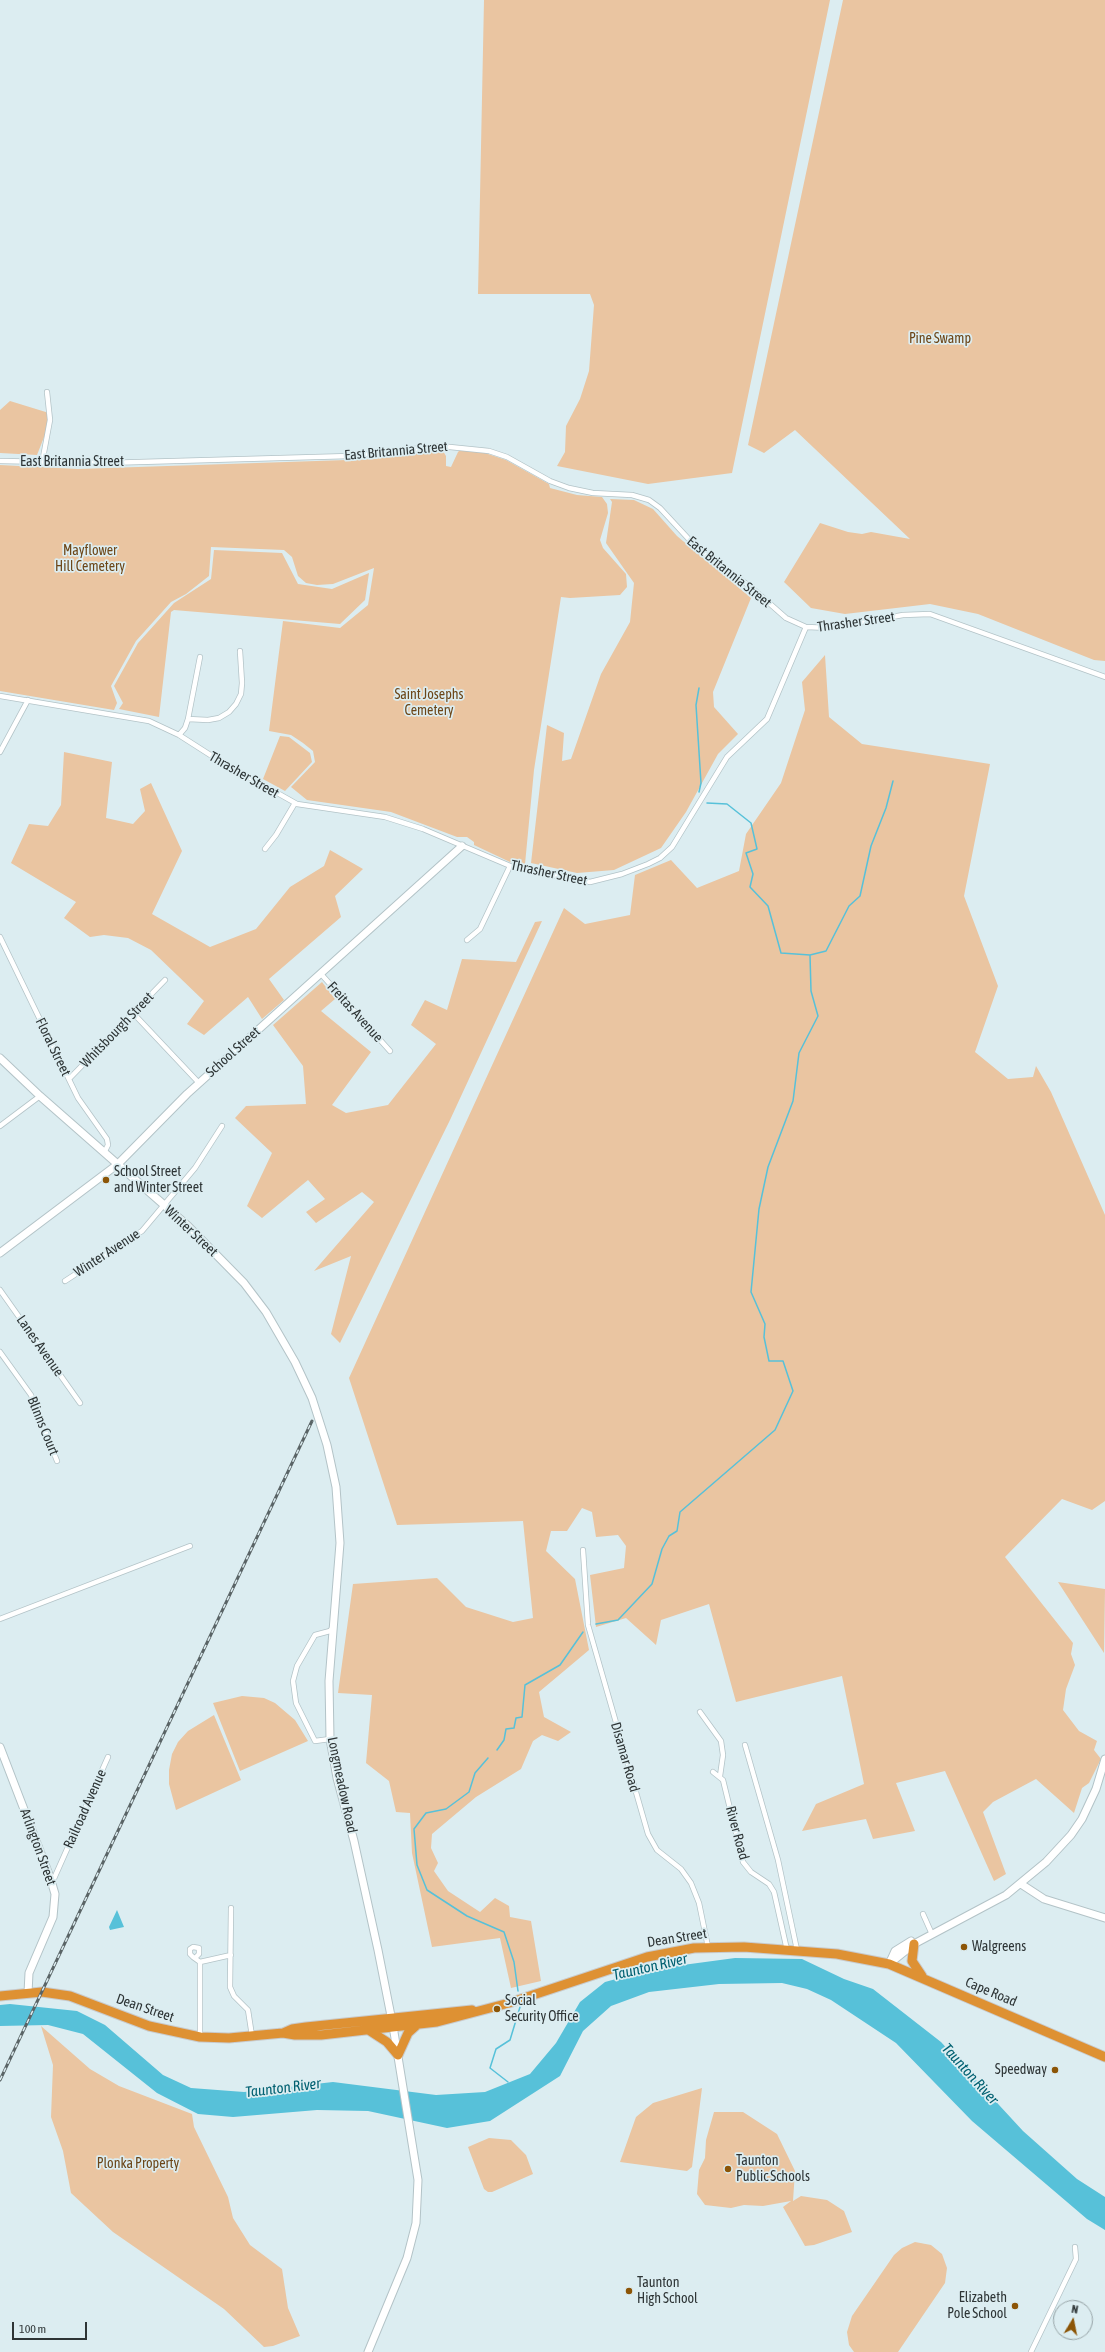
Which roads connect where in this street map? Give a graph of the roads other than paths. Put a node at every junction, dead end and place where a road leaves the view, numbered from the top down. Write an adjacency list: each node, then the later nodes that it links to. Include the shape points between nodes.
1 (47, 392): 3 (street, via 50,420)
2 (0, 461): 3 (street, East Britannia Street)
3 (42, 463): 4 (street, East Britannia Street, via 350,456 435,447 489,451 507,457 550,481 569,488 593,493 632,495 649,500 660,508 697,548 752,588 786,618)
4 (806, 628): 7 (street, Thrasher Street, via 829,628 908,614 930,614); 16 (street, Thrasher Street, via 767,719 727,757 678,840 663,856 622,874 593,882 570,880)
5 (240, 651): 10 (street, via 242,683 241,694 236,704 219,718)
6 (200, 657): 10 (street)
7 (1105, 677)
8 (0, 696): 9 (street, Thrasher Street)
9 (28, 700): 11 (street, Thrasher Street, via 143,720); 12 (street)
10 (188, 719): 11 (street, via 185,728)
11 (178, 735): 13 (street, Thrasher Street)
12 (0, 752)
13 (295, 803): 14 (street, Thrasher Street, via 385,817 423,829); 15 (street)
14 (462, 846): 16 (street, Thrasher Street); 19 (street, School Street)
15 (265, 849)
16 (510, 866): 18 (street, via 480,929)
17 (0, 937): 24 (street, Floral Street)
18 (467, 940)
19 (321, 974): 22 (street, Freitas Avenue); 25 (street, School Street)
20 (165, 980): 21 (street, Whitsbourgh Street)
21 (133, 1013): 24 (street, Whitsbourgh Street); 25 (street)
22 (390, 1051)
23 (0, 1058): 26 (street, Winter Street)
24 (69, 1079): 29 (street, Floral Street, via 78,1098 107,1140 108,1145)
25 (199, 1083): 30 (street, School Street)
26 (40, 1096): 27 (street); 29 (street, Winter Street)
27 (0, 1126)
28 (222, 1126): 31 (street, Winter Avenue, via 195,1168)
29 (104, 1153): 30 (street, Winter Street)
30 (118, 1164): 31 (street, Winter Street); 32 (street, School Street)
31 (163, 1205): 33 (street, Winter Avenue, via 137,1236); 37 (street, Winter Street, via 217,1254 260,1304 295,1362)
32 (0, 1253)
33 (65, 1281)
34 (0, 1290): 36 (street, Lanes Avenue)
35 (0, 1352): 38 (street, Blinns Court, via 29,1390)
36 (80, 1403)
37 (320, 1422): 42 (street, Longmeadow Road, via 332,1466 339,1521 340,1560)
38 (57, 1461)
39 (190, 1546): 41 (street)
40 (583, 1550): 59 (street, Disamar Road, via 588,1625 648,1834 657,1850 681,1869 691,1883 699,1903)
41 (0, 1619)
42 (334, 1627): 44 (street, Longmeadow Road, via 328,1696); 44 (street, via 330,1631 315,1635 297,1666 293,1681 296,1703 315,1741)
43 (700, 1712): 50 (street, River Road, via 721,1741 723,1755)
44 (330, 1739): 69 (street, Longmeadow Road, via 337,1778 366,1892)
45 (745, 1745): 60 (street, via 778,1860)
46 (0, 1746): 51 (street, Arlington Street)
47 (108, 1757): 51 (street, Railroad Avenue)
48 (1105, 1759): 52 (street, via 1090,1802 1076,1827 1054,1854)
49 (713, 1772): 50 (street)
50 (720, 1776): 60 (street, River Road, via 743,1862 774,1892)
51 (52, 1883): 66 (street, Arlington Street, via 55,1898 53,1917 29,1973)
52 (1021, 1884): 55 (street, via 1044,1898); 56 (street)
53 (231, 1908): 61 (street)
54 (923, 1914): 57 (street)
55 (1105, 1918)
56 (952, 1924): 57 (street); 58 (street)
57 (930, 1932): 64 (street, via 899,1947)
58 (914, 1944): 64 (street); 65 (highway, via 911,1952 913,1964 917,1972)
59 (708, 1947): 60 (highway, Dean Street); 68 (highway, Dean Street, via 647,1957 509,2003)
60 (792, 1950): 64 (highway, Dean Street, via 843,1955)
61 (231, 1955): 63 (street); 73 (street, via 230,1987 234,1996 248,2010)
62 (195, 1958): 63 (street)
63 (200, 1962): 74 (street)
64 (889, 1964): 65 (highway, Cape Road)
65 (928, 1980): 76 (highway, Cape Road)
66 (28, 1993): 67 (highway, Dean Street); 74 (highway, Dean Street, via 48,1992 75,1997 149,2026)
67 (0, 1996)
68 (476, 2010): 69 (highway, Dean Street, via 466,2009); 70 (highway, Dean Street, via 456,2018)
69 (392, 2022): 70 (highway, Dean Street); 71 (highway, Dean Street); 72 (highway, Dean Street, via 296,2028); 75 (street, Longmeadow Road)
70 (418, 2024): 75 (highway, via 408,2033)
71 (367, 2029): 72 (highway, Dean Street, via 307,2035); 75 (highway, via 387,2042)
72 (284, 2033): 73 (highway, Dean Street)
73 (252, 2036): 74 (highway, Dean Street)
74 (200, 2037)
75 (398, 2055): 78 (street, Longmeadow Road, via 418,2180 416,2223 402,2272)
76 (1105, 2057)
77 (1076, 2247): 79 (street, via 1076,2259)
78 (368, 2352)
79 (1031, 2352)

